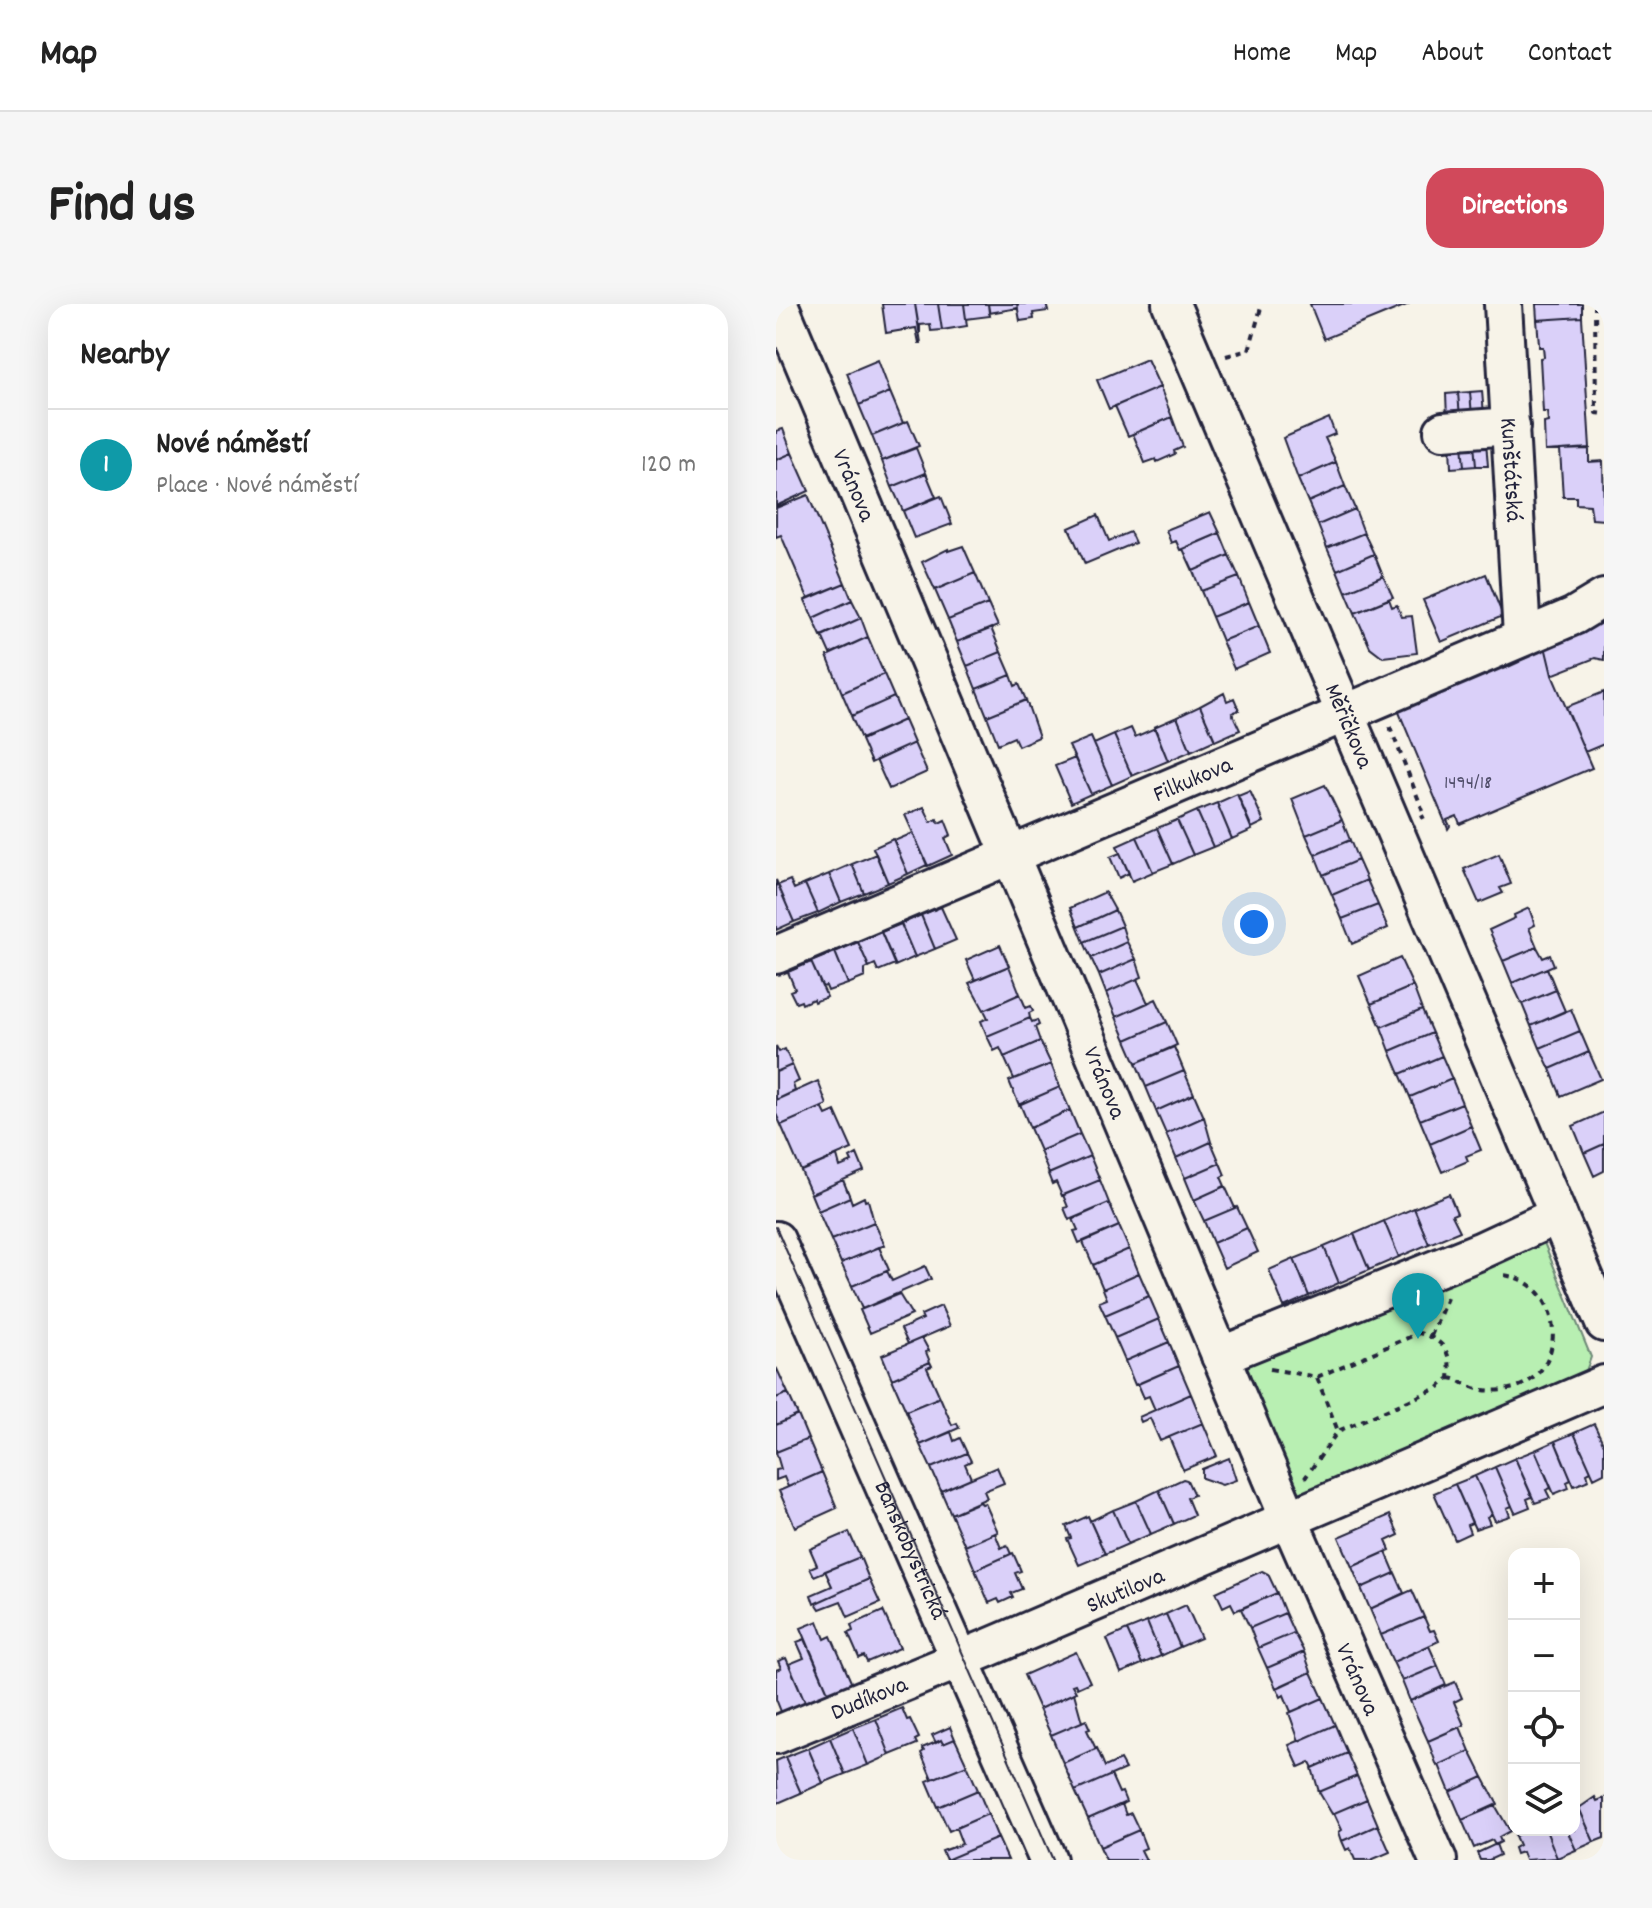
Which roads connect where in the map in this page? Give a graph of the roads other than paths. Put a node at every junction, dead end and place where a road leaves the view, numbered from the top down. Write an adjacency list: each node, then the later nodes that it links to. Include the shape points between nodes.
1 (779, 304): 9 (street, Vránova)
2 (1171, 304): 8 (street, Měřičkova)
3 (1503, 304): 4 (street, Kunštátská)
4 (1511, 426): 5 (street); 7 (street, Kunštátská)
5 (1443, 431)
6 (1604, 598): 7 (street, Filkukova)
7 (1522, 636): 8 (street, Filkukova)
8 (1345, 713): 9 (street, Filkukova); 11 (street, Měřičkova)
9 (1010, 857): 10 (street, Filkukova); 14 (street, Vránova)
10 (776, 955)
11 (1558, 1215): 13 (street, Měřičkova); 14 (street)
12 (776, 1240): 17 (street, Banskobystrická)
13 (1604, 1323)
14 (1220, 1356): 16 (street, Vránova)
15 (1604, 1384): 16 (street, Skutilova)
16 (1293, 1504): 17 (street, Skutilova); 20 (street, Vránova)
17 (959, 1658): 18 (street, Dudíkova); 19 (street, Banskobystrická)
18 (776, 1735)
19 (1048, 1860)
20 (1438, 1860)

